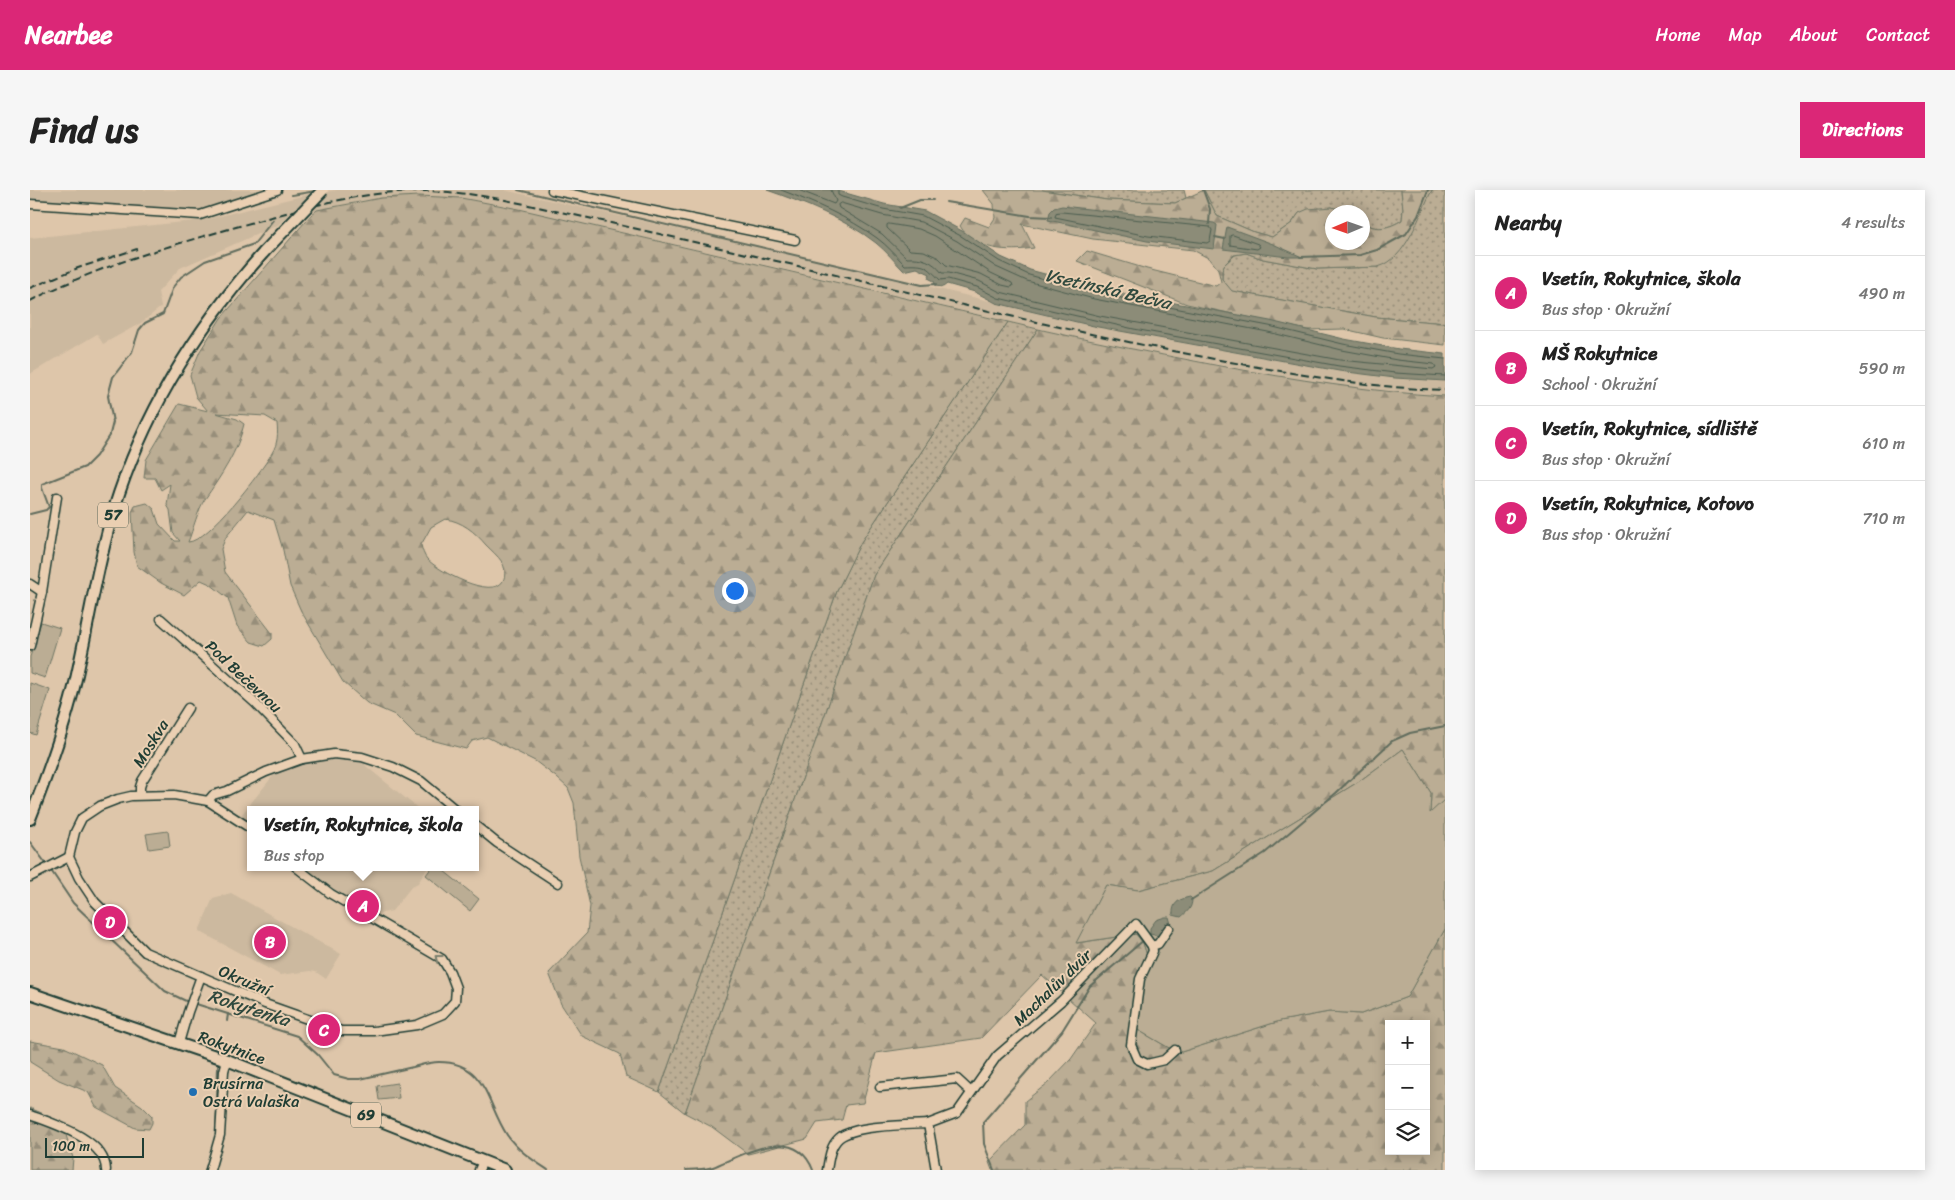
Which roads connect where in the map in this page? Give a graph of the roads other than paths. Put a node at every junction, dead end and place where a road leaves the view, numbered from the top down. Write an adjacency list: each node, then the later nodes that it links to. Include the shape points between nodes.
1 (277, 190): 4 (street, via 200,215)
2 (323, 190): 16 (main road, 57, bridge, via 264,252 213,314 184,355 153,412 131,461 108,529 63,729)
3 (552, 190): 5 (street)
4 (30, 204)
5 (795, 240)
6 (57, 497): 8 (street)
7 (30, 584): 8 (street)
8 (42, 592): 10 (street)
9 (161, 619): 12 (street, Pod Bečevnou, via 256,703 295,744)
10 (30, 646)
11 (188, 708): 13 (street, Moskva, via 142,781)
12 (302, 759): 14 (street, via 213,795); 15 (street, via 334,754 366,758 421,781)
13 (140, 795): 14 (street, via 174,795); 19 (street, via 118,799 82,818)
14 (208, 801): 17 (street)
15 (451, 806)
16 (32, 814)
17 (247, 826)
18 (479, 828): 22 (street)
19 (69, 857): 21 (street); 25 (street, Okružní, via 95,902 144,952)
20 (301, 871): 25 (street, Okružní, one-way to 20, via 264,1004 341,1031 374,1031 416,1025 443,1014 455,1000 456,988 442,959 331,894)
21 (30, 877)
22 (558, 883)
23 (1169, 928): 24 (street, via 1158,944)
24 (1152, 946): 28 (street, via 1153,951 1140,980 1131,1045 1137,1059 1147,1064 1164,1060); 31 (street, Machalův dvůr, via 1136,924 1061,1001 997,1056)
25 (201, 976): 27 (street)
26 (30, 993): 27 (main road, Rokytnice / 69)
27 (179, 1043): 29 (main road, Rokytnice / 69)
28 (1175, 1050)
29 (227, 1060): 34 (main road, Rokytnice / 69); 36 (street, via 220,1135)
30 (880, 1087): 31 (street, via 957,1080)
31 (972, 1092): 33 (street, Machalův dvůr, via 957,1113)
32 (30, 1115): 35 (street, via 73,1132 94,1146 106,1162)
33 (928, 1124): 38 (street, Machalův dvůr, via 870,1128 848,1133 830,1149); 39 (street)
34 (481, 1166): 37 (main road, Rokytnice / 69)
35 (106, 1170)
36 (210, 1170)
37 (505, 1170)
38 (827, 1170)
39 (936, 1170)

